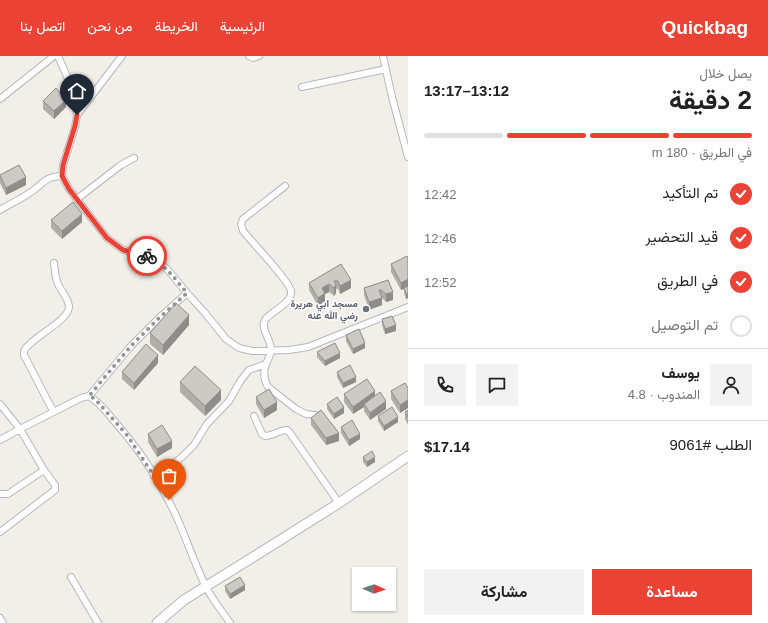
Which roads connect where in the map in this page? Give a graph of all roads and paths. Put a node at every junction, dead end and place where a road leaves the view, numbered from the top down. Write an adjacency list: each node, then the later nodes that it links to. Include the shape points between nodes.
1 (54, 56): 9 (street)
2 (58, 56): 10 (street, via 72,88)
3 (122, 56): 10 (street)
4 (249, 56): 5 (street)
5 (259, 56)
6 (383, 56): 7 (street)
7 (386, 68): 8 (street); 11 (street)
8 (302, 87)
9 (0, 99)
10 (77, 115): 13 (street)
11 (408, 157)
12 (134, 158): 15 (street)
13 (62, 176): 15 (street); 16 (street, via 44,180 37,188)
14 (284, 186): 20 (street, via 246,216 241,224 243,231 286,282 291,292 290,297 266,318 264,323)
15 (77, 199): 18 (street, via 107,238 123,250 154,259 167,269)
16 (0, 210)
17 (54, 263): 24 (street, via 55,276 66,298 69,311 63,319 28,344 24,350 24,355)
18 (187, 293): 20 (street, via 226,339 240,348); 22 (street, via 131,346)
19 (408, 307): 20 (street, via 308,347)
20 (271, 351): 21 (street)
21 (266, 364): 25 (street, via 264,377 268,387 296,409); 31 (street, via 249,370 229,401 208,424 194,445 168,468)
22 (89, 396): 24 (street); 31 (street, via 95,399 127,435)
23 (0, 404): 27 (street)
24 (53, 411): 27 (street)
25 (316, 415)
26 (254, 416): 33 (street, via 264,436 283,430 290,433)
27 (20, 429): 28 (street); 30 (street)
28 (0, 440)
29 (408, 456): 33 (street)
30 (44, 470): 32 (street, via 8,494); 34 (street, via 56,485 55,490)
31 (154, 476): 36 (street, via 169,500)
32 (0, 494)
33 (339, 503): 36 (street)
34 (0, 532)
35 (71, 577): 39 (street)
36 (206, 586): 40 (street, via 184,600); 41 (street)
37 (0, 618): 38 (street)
38 (3, 623)
39 (98, 623)
40 (157, 623)
41 (230, 623)

